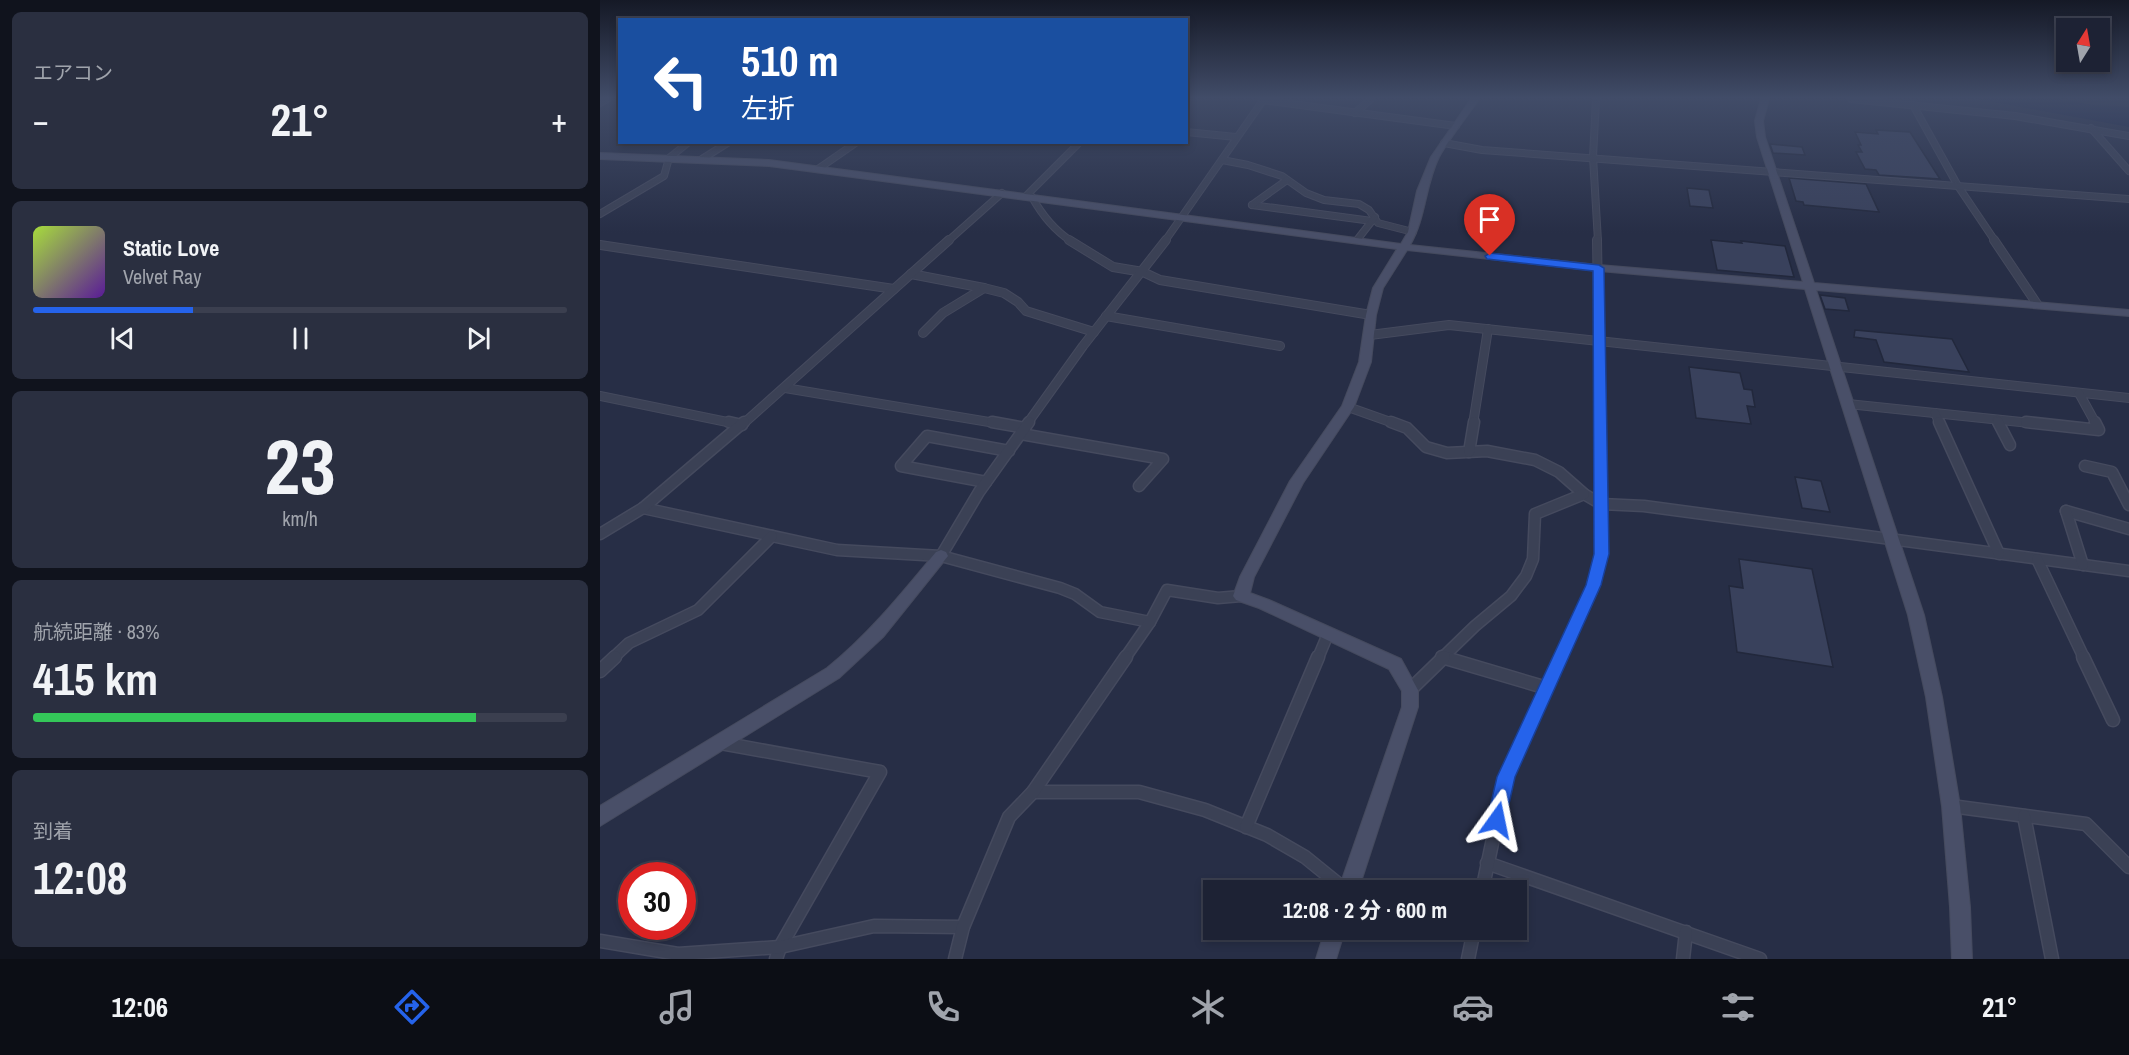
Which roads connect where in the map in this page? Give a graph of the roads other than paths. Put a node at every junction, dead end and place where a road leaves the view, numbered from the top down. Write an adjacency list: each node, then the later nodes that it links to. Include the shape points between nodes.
1 (686, 144): 14 (street)
2 (726, 144): 15 (street)
3 (854, 144): 17 (street)
4 (1078, 144): 23 (street)
5 (1232, 144): 16 (street)
6 (1443, 144): 28 (street, via 1428,171)
7 (1452, 144): 13 (street, via 1482,150)
8 (1594, 144): 13 (street)
9 (1763, 144): 19 (street)
10 (1935, 144): 21 (street)
11 (2105, 144): 18 (street)
12 (600, 156): 14 (street)
13 (1593, 157): 19 (street); 32 (street)
14 (669, 158): 15 (street); 25 (street, via 664,176)
15 (702, 159): 17 (street)
16 (1222, 160): 20 (street); 26 (street)
17 (818, 169): 22 (street)
18 (2129, 171)
19 (1771, 172): 21 (street); 35 (street)
20 (1287, 180): 27 (street, via 1324,200 1359,204 1369,210); 27 (street, via 1252,205)
21 (1958, 186): 24 (street); 38 (street)
22 (1002, 193): 23 (street); 34 (street)
23 (1029, 197): 26 (street); 33 (street, via 1060,234 1075,244 1113,267)
24 (2129, 199)
25 (600, 214)
26 (1183, 217): 29 (street); 33 (street)
27 (1373, 219): 28 (street); 29 (street)
28 (1413, 232): 31 (street)
29 (1357, 240): 31 (street)
30 (600, 245): 37 (street)
31 (1404, 247): 32 (street); 40 (street, via 1378,288)
32 (1599, 268): 35 (street); 46 (street)
33 (1142, 272): 40 (street, via 1160,280); 41 (street)
34 (911, 274): 36 (street); 37 (street)
35 (1809, 285): 38 (street); 48 (street)
36 (984, 288): 43 (street, via 1004,293 1026,311); 44 (street, via 948,308)
37 (894, 289): 49 (street)
38 (2037, 304): 39 (street)
39 (2129, 313)
40 (1371, 315): 45 (street)
41 (1106, 316): 43 (street); 47 (street)
42 (1488, 329): 45 (street, via 1449,324); 46 (street); 61 (street)
43 (1094, 332): 58 (street)
44 (923, 333)
45 (1370, 335): 54 (street, via 1365,362)
46 (1599, 341): 48 (street); 66 (street)
47 (1280, 346)
48 (1836, 368): 50 (street); 53 (street)
49 (785, 388): 57 (street); 58 (street)
50 (2079, 393): 52 (street); 56 (street, via 2099,430)
51 (600, 396): 57 (street)
52 (2129, 398)
53 (1848, 404): 55 (street); 72 (street)
54 (1348, 407): 61 (street, via 1407,428 1426,447 1447,453); 78 (street, via 1297,481)
55 (1935, 413): 56 (street); 73 (street)
56 (1997, 420): 59 (street)
57 (742, 425): 68 (street)
58 (1023, 431): 60 (street); 64 (street, via 1163,459)
59 (2010, 445)
60 (1009, 451): 63 (street); 63 (street, via 927,436 901,466)
61 (1469, 452): 65 (street, via 1488,451 1535,460 1559,472)
62 (2085, 466): 67 (street, via 2112,472)
63 (986, 482): 74 (street)
64 (1140, 486)
65 (1584, 495): 66 (street); 81 (street, via 1535,514 1533,559 1526,576 1511,596)
66 (1600, 504): 72 (street, via 1644,506); 83 (street, via 1602,554 1594,585)
67 (2129, 505)
68 (643, 508): 70 (street); 71 (street)
69 (2129, 529): 76 (street, via 2066,511)
70 (600, 534)
71 (772, 536): 74 (street, via 837,550); 82 (street, via 698,610 628,643)
72 (1893, 540): 73 (street); 88 (street, via 1916,615 1934,697)
73 (1999, 554): 75 (street)
74 (941, 556): 79 (street, via 1060,588 1076,594 1100,612); 86 (street, via 885,626 855,656)
75 (2037, 559): 76 (street); 85 (street)
76 (2083, 565): 77 (street)
77 (2129, 571)
78 (1240, 596): 79 (street, via 1218,598 1167,590); 80 (street)
79 (1150, 622): 87 (street)
80 (1328, 634): 84 (street, via 1395,664); 91 (street)
81 (1442, 657): 83 (street); 84 (street)
82 (600, 671)
83 (1547, 688): 92 (street, via 1506,777)
84 (1410, 690): 95 (street, via 1410,707)
85 (2113, 720)
86 (721, 743): 90 (street); 102 (street, via 880,772)
87 (1033, 792): 91 (street, via 1139,792 1205,810); 97 (street, via 1009,817)
88 (1951, 806): 89 (street); 109 (street)
89 (2024, 816): 93 (street, via 2086,824); 110 (street)
90 (600, 817)
91 (1246, 827): 94 (street, via 1305,857)
92 (1487, 863): 96 (street); 98 (street)
93 (2129, 867)
94 (1334, 880)
95 (1352, 880)
96 (1484, 880)
97 (963, 927): 102 (street, via 874,926); 104 (street)
98 (1686, 932): 107 (street); 108 (street)
99 (1332, 940): 105 (street)
100 (1472, 940): 106 (street)
101 (600, 941): 103 (street)
102 (778, 953): 103 (street)
103 (677, 956)
104 (955, 959)
105 (1326, 959)
106 (1468, 959)
107 (1683, 959)
108 (1761, 959)
109 (1962, 959)
110 (2052, 959)

